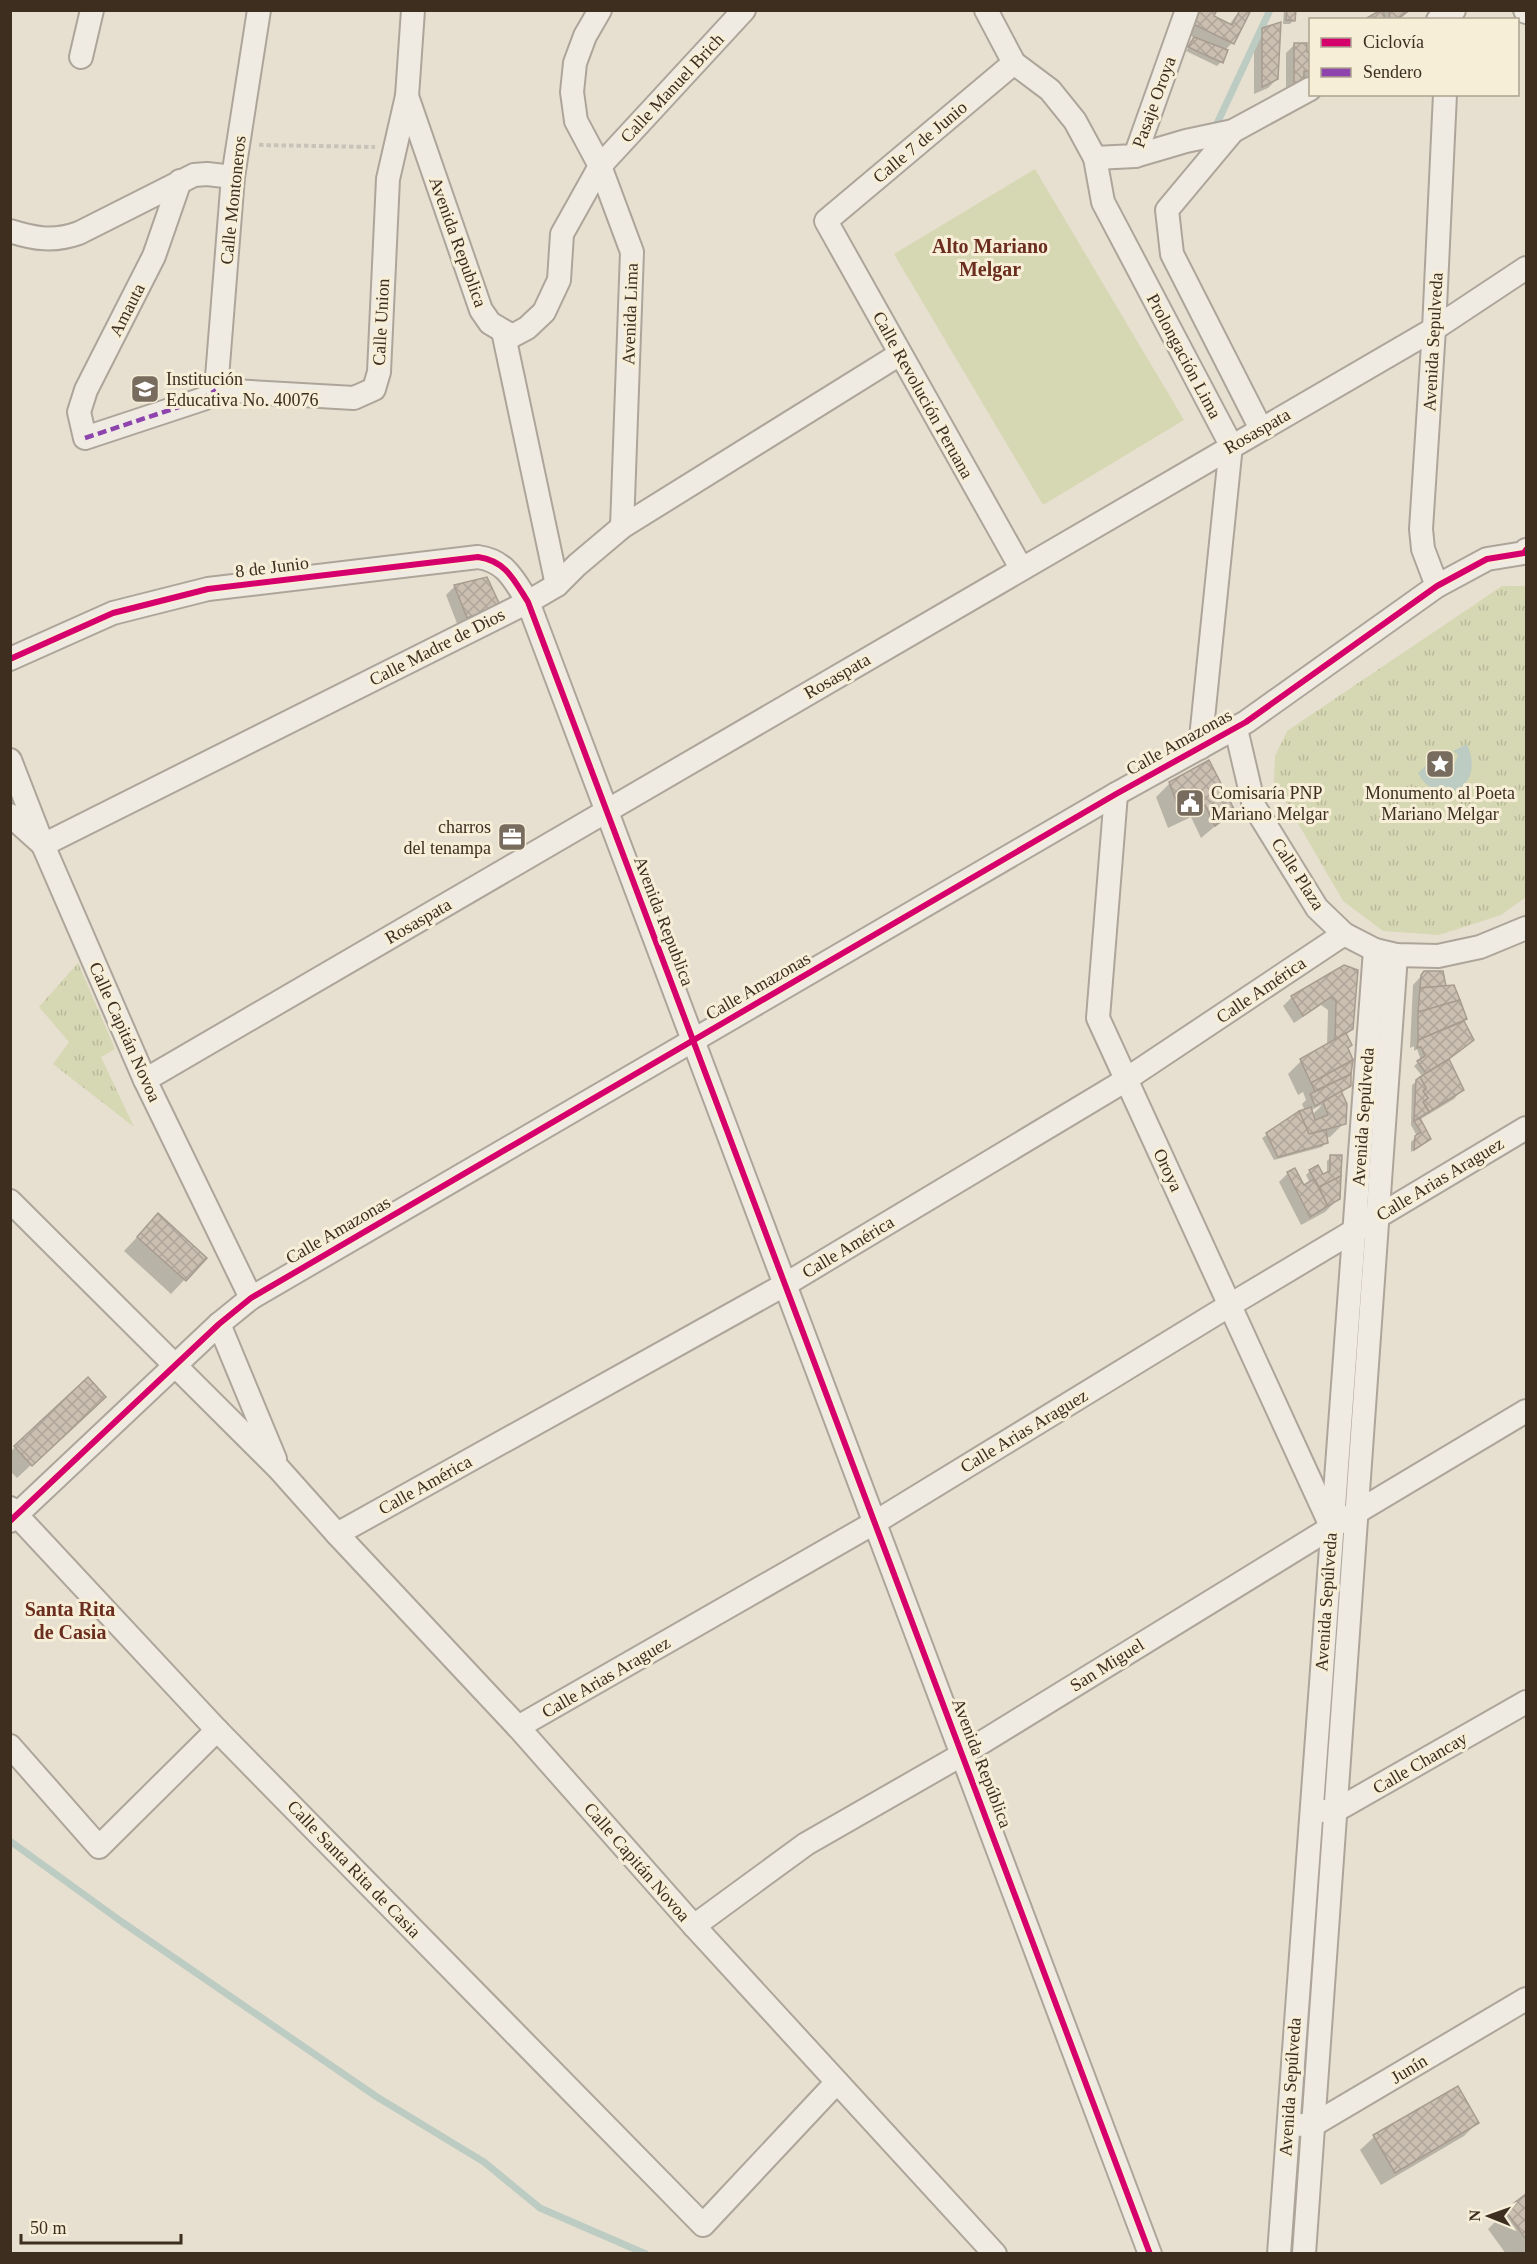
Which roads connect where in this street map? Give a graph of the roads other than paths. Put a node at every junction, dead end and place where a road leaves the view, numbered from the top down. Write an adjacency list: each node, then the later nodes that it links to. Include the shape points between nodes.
1 (92, 10): 8 (street)
2 (259, 10): 17 (street, Calle Montoneros)
3 (413, 10): 11 (street, Avenida Republica)
4 (600, 10): 16 (street, Avenida Lima, via 575,63 572,92 576,121)
5 (744, 10): 16 (street, Calle Manuel Brich)
6 (986, 10): 9 (street, Prolongación Lima)
7 (1187, 10): 14 (street, Pasaje Oroya)
8 (81, 57)
9 (1014, 63): 15 (street, Prolongación Lima, via 1050,90 1075,121); 19 (street, Calle 7 de Junio)
10 (1309, 90): 13 (street)
11 (407, 96): 23 (street, Avenida Republica, via 481,310 490,323); 25 (street, Calle Union, via 388,179 379,372 374,389 354,398)
12 (1445, 96): 22 (street, Avenida Sepulveda)
13 (1233, 131): 14 (street); 26 (street, via 1167,210 1172,254)
14 (1135, 156): 15 (street, Pasaje Oroya)
15 (1095, 158): 27 (street, Prolongación Lima, via 1103,202)
16 (600, 166): 23 (street, via 562,234 559,280 544,312 512,336); 28 (street, Avenida Lima, via 632,252)
17 (233, 177): 18 (street, via 207,174); 25 (street, Calle Montoneros)
18 (180, 181): 20 (street, via 63,239 45,240); 25 (street, Amauta, via 154,256 86,390 79,412 85,438 203,399)
19 (826, 221): 24 (street, Calle Revolución Peruana)
20 (10, 231)
21 (1527, 268): 22 (street, Rosaspata)
22 (1434, 329): 26 (street, Rosaspata); 32 (street, Avenida Sepulveda, via 1420,529)
23 (503, 331): 31 (street)
24 (900, 354): 28 (street, Calle Madre de Dios); 30 (street, Calle Revolución Peruana)
25 (216, 390)
26 (1261, 429): 27 (street, Rosaspata)
27 (1231, 445): 30 (street, Rosaspata); 36 (street)
28 (622, 527): 31 (street, Calle Madre de Dios)
29 (1526, 552): 32 (street, Calle Amazonas, via 1487,559)
30 (1021, 568): 39 (street, Rosaspata)
31 (557, 585): 33 (street, Calle Madre de Dios)
32 (1437, 586): 35 (street, Calle Amazonas)
33 (528, 602): 34 (street, 8 de Junio, via 500,563 478,557 208,589 113,613); 39 (street, Avenida Republica); 41 (street, Calle Madre de Dios)
34 (10, 659)
35 (1236, 729): 36 (street, Calle Amazonas); 43 (street, Calle Plaza, via 1254,806 1317,908)
36 (1200, 748): 38 (street, Calle Amazonas)
37 (10, 760): 41 (street, Calle Capitán Novoa)
38 (1116, 794): 45 (street, Calle Amazonas); 47 (street, Oroya, via 1098,1018)
39 (607, 811): 45 (street, Avenida Republica); 46 (street, Rosaspata)
40 (10, 815): 41 (street)
41 (43, 845): 46 (street, Calle Capitán Novoa)
42 (1527, 928): 44 (street, Calle Plaza, via 1480,947 1438,956)
43 (1344, 934): 44 (street, Calle Plaza); 47 (street, Calle América)
44 (1386, 953): 50 (street, Avenida Sepúlveda); 51 (street, Avenida Sepúlveda)
45 (693, 1041): 52 (street, Avenida Republica); 53 (street, Calle Amazonas)
46 (145, 1080): 53 (street, Calle Capitán Novoa)
47 (1126, 1080): 52 (street, Calle América); 54 (street, Oroya)
48 (1527, 1128): 50 (street, Calle Arias Araguez)
49 (10, 1201): 56 (street, Calle Capitán Novoa)
50 (1377, 1217): 51 (street, Calle Arias Araguez); 59 (street, Avenida Sepúlveda)
51 (1354, 1230): 54 (street, Calle Arias Araguez); 62 (street, Avenida Sepúlveda)
52 (786, 1284): 61 (street, Avenida República); 63 (street, Calle América)
53 (251, 1298): 55 (street, Calle Amazonas)
54 (1230, 1305): 61 (street, Calle Arias Araguez); 62 (street, Oroya)
55 (219, 1324): 56 (street, Calle Amazonas); 58 (street, Calle Capitán Novoa)
56 (175, 1365): 58 (street, Calle Capitán Novoa); 60 (street, Calle Amazonas)
57 (1527, 1411): 59 (street, San Miguel)
58 (279, 1469): 63 (street, Calle Capitán Novoa)
59 (1357, 1514): 62 (street, San Miguel); 70 (street, Avenida Sepúlveda)
60 (13, 1515): 66 (street, Calle Santa Rita de Casia)
61 (874, 1523): 65 (street, Calle Arias Araguez); 68 (street, Avenida República)
62 (1332, 1527): 68 (street, San Miguel); 69 (street, Avenida Sepúlveda)
63 (337, 1534): 65 (street, Calle Capitán Novoa)
64 (1527, 1702): 70 (street, Calle Chancay)
65 (518, 1727): 71 (street, Calle Capitán Novoa)
66 (217, 1730): 67 (street, via 99,1846); 73 (street, Calle Santa Rita de Casia, via 703,2225)
67 (10, 1746)
68 (963, 1754): 71 (street, San Miguel, via 806,1844); 77 (street, Avenida República)
69 (1311, 1811): 70 (street, Calle Chancay); 74 (street, Avenida Sepúlveda)
70 (1335, 1811): 75 (street, Avenida Sepúlveda)
71 (694, 1926): 73 (street, Calle Capitán Novoa)
72 (1527, 1999): 75 (street, Junín)
73 (837, 2082): 76 (street, Calle Capitán Novoa)
74 (1287, 2124): 75 (street); 78 (street, Avenida Sepúlveda)
75 (1313, 2125): 79 (street, Avenida Sepúlveda)
76 (995, 2253)
77 (1150, 2253)
78 (1279, 2253)
79 (1304, 2253)

